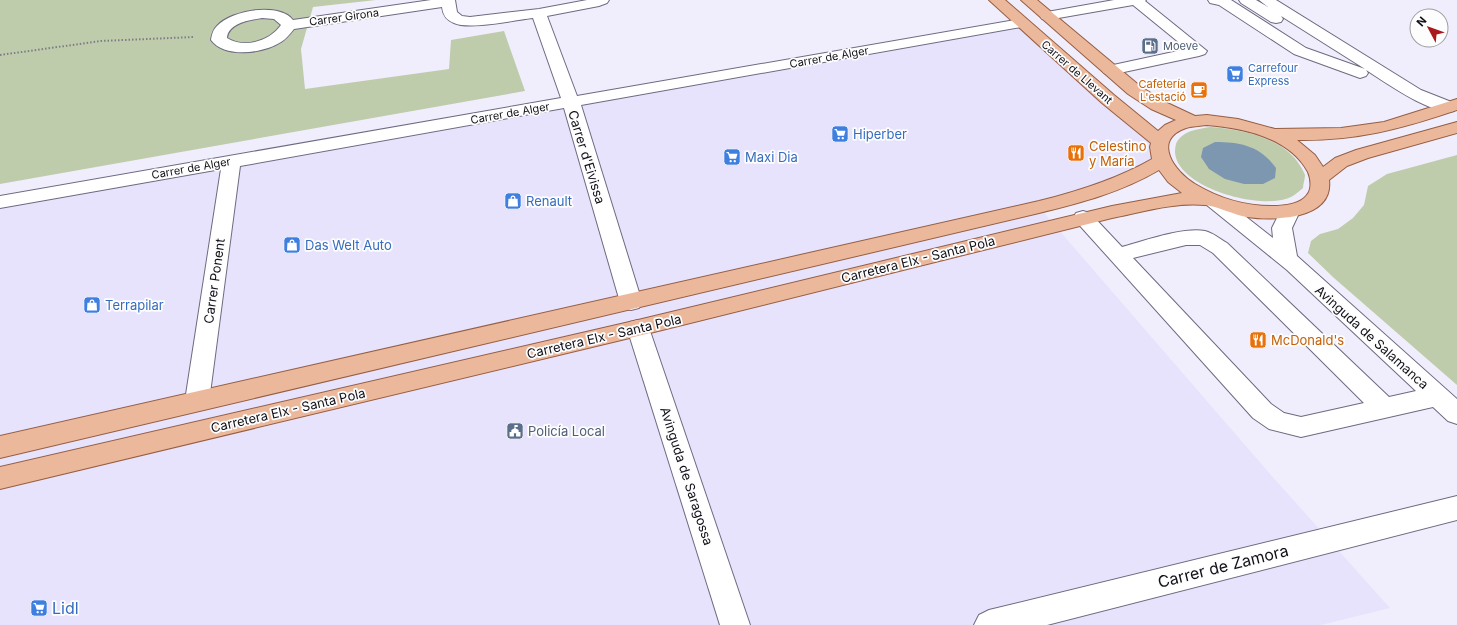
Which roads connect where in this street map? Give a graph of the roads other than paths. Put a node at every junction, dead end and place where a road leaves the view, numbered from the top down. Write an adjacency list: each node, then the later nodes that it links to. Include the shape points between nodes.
1 (602, 0): 10 (street, via 594,4)
2 (996, 0): 12 (main road, Carrer de Llevant)
3 (1028, 0): 11 (main road, Carrer de Llevant)
4 (1137, 0): 11 (street); 15 (street, via 1199,51)
5 (1207, 0): 14 (street, via 1294,57)
6 (1215, 0): 14 (street, via 1224,2 1300,51)
7 (1246, 0): 16 (street)
8 (1266, 0): 18 (street, via 1415,94)
9 (448, 1): 10 (street, via 450,14 458,20 470,22); 13 (street, Carrer Girona)
10 (539, 13): 17 (street, Carrer d'Eivissa)
11 (1047, 16): 15 (main road, Carrer de Llevant)
12 (1021, 23): 17 (street, Carrer de Alger); 23 (main road, Carrer de Llevant, via 1108,99)
13 (289, 25): 13 (street, via 273,40 251,46 230,46 219,40 218,35 229,23 250,16 273,14 287,20)
14 (1335, 65): 16 (street)
15 (1110, 70): 20 (main road, Carrer de Llevant, via 1157,105)
16 (1360, 73): 19 (street, via 1398,97 1410,108)
17 (571, 102): 24 (street, Carrer de Alger); 32 (street, Carrer d'Eivissa)
18 (1452, 105): 19 (main road)
19 (1414, 118): 22 (main road, via 1365,131 1330,135)
20 (1192, 121): 22 (main road, via 1239,123); 23 (main road, Carretera Elx - Santa Pola, via 1177,125 1166,132)
21 (1457, 127): 25 (main road, via 1362,154 1341,162)
22 (1272, 134): 25 (main road, via 1304,154)
23 (1161, 151): 26 (main road, Carrer de Llevant, via 1171,174 1187,187); 32 (main road, Carretera Elx - Santa Pola, via 1142,173 1093,193)
24 (231, 161): 27 (street, Carrer de Alger); 35 (street, Carrer Ponent)
25 (1320, 178): 28 (main road, via 1320,189 1315,199)
26 (1212, 200): 28 (main road, via 1254,212); 29 (main road, Carretera Elx - Santa Pola, via 1177,199); 31 (street, Avinguda de Salamanca)
27 (0, 202)
28 (1290, 211): 31 (street, via 1282,228)
29 (1083, 218): 30 (street); 33 (main road, Carretera Elx - Santa Pola)
30 (1117, 255): 36 (street, via 1186,238 1204,238 1220,248); 36 (street, via 1262,411 1278,422 1301,427)
31 (1287, 260): 34 (street, Avinguda de Salamanca)
32 (631, 302): 35 (main road, Carretera Elx - Santa Pola)
33 (638, 328): 39 (main road, Carretera Elx - Santa Pola); 41 (street, Avinguda de Saragossa)
34 (1438, 396): 36 (street); 37 (street, Avinguda de Salamanca)
35 (197, 401): 38 (main road, Carretera Elx - Santa Pola)
36 (1385, 408)
37 (1457, 414)
38 (0, 446)
39 (0, 478)
40 (1457, 508): 42 (street, Carrer de Zamora)
41 (735, 625)
42 (989, 625)

